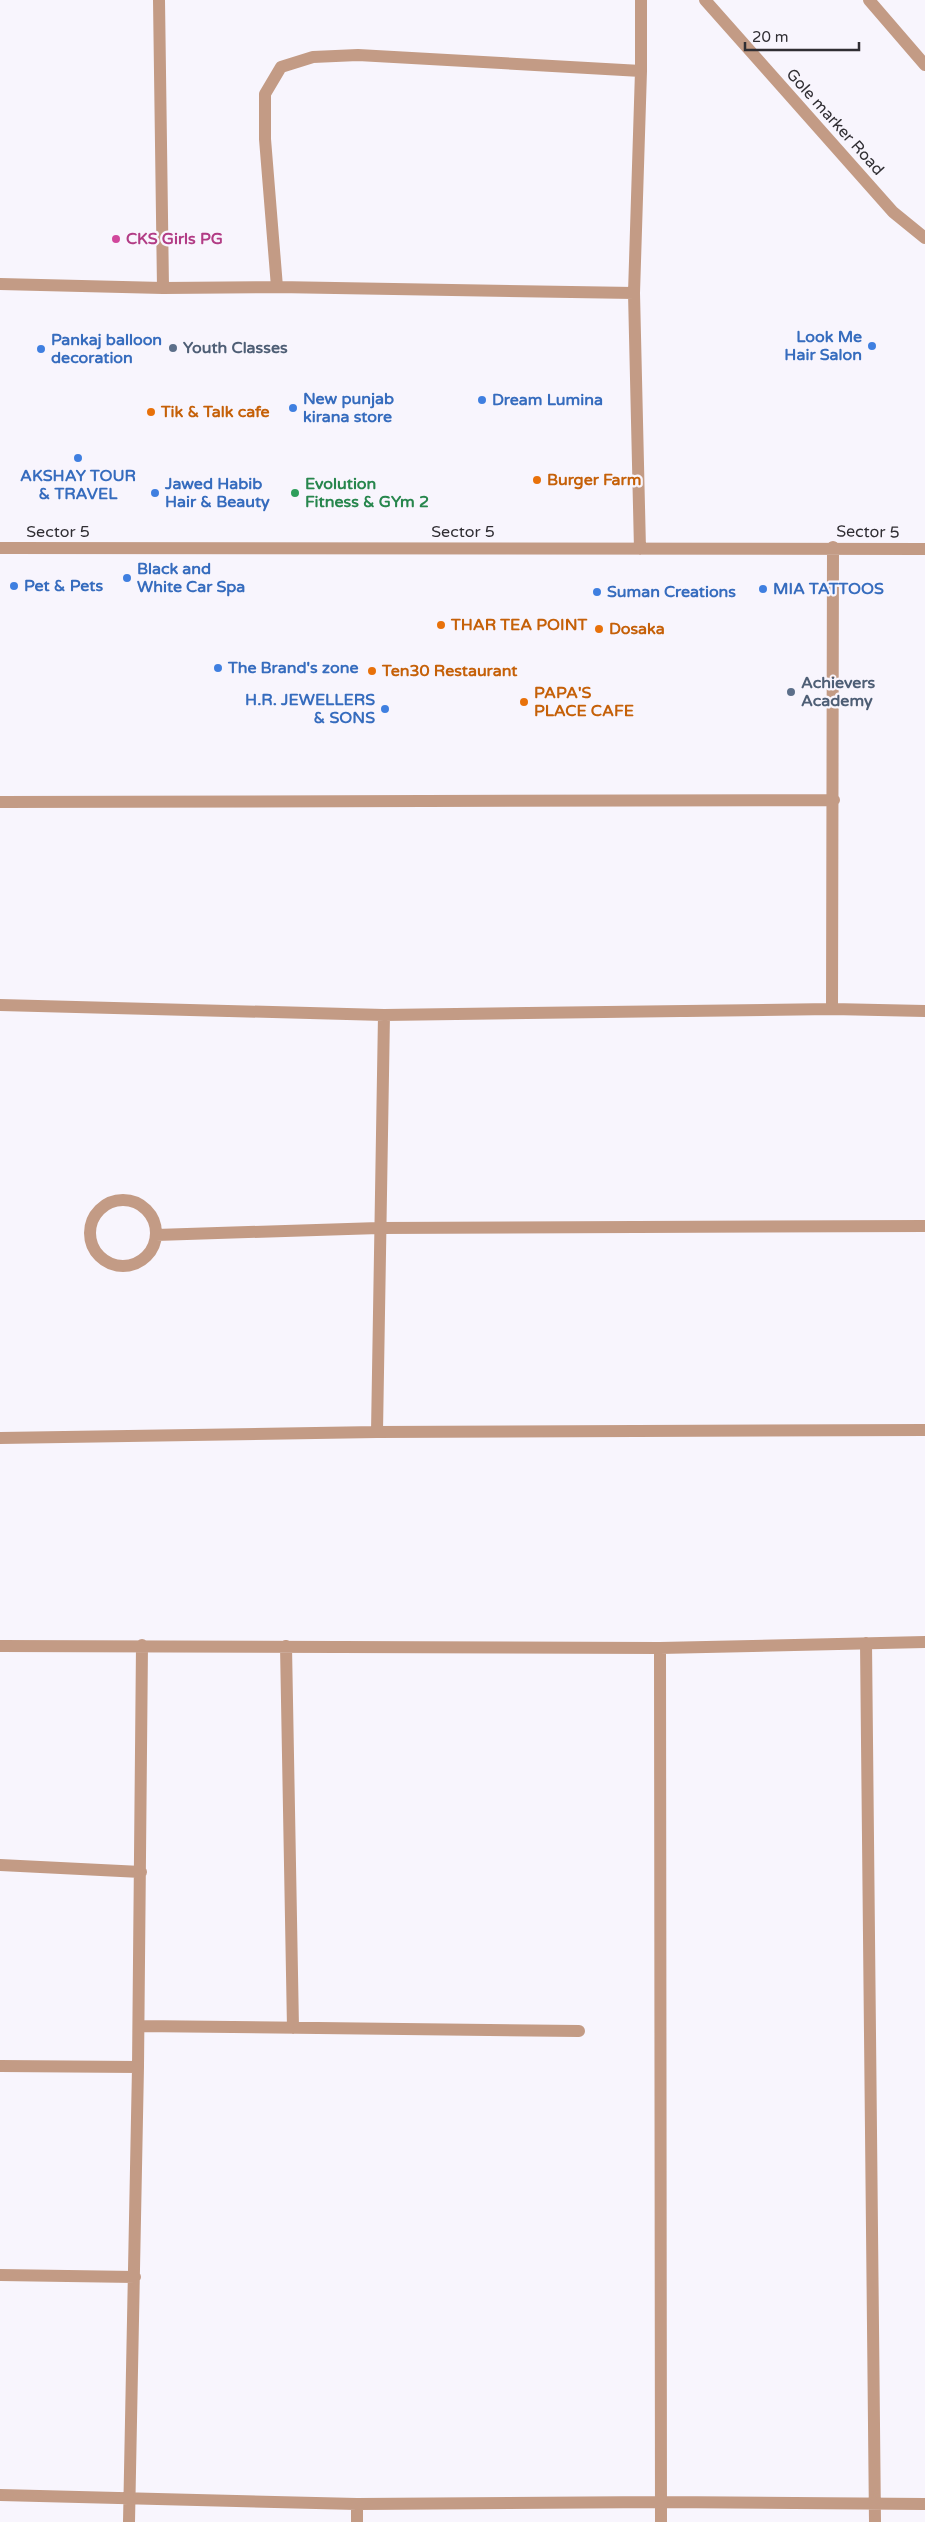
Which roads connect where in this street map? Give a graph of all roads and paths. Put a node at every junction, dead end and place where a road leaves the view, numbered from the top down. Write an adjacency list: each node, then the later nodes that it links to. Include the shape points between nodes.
1 (159, 0): 10 (street)
2 (641, 0): 6 (street)
3 (705, 0): 7 (street, Gole marker Road, via 893,212)
4 (868, 0): 5 (street)
5 (925, 65)
6 (641, 71): 9 (street, via 358,55 313,57 281,67 265,94 264,139); 11 (street)
7 (925, 238)
8 (0, 284): 10 (street)
9 (277, 286): 10 (street); 11 (street)
10 (163, 288)
11 (634, 293): 14 (street)
12 (0, 548): 14 (street, Sector 5)
13 (833, 548): 14 (street, Sector 5); 15 (street, Sector 5); 16 (street)
14 (640, 549)
15 (925, 549)
16 (834, 800): 17 (street); 19 (street)
17 (0, 802)
18 (0, 1005): 21 (street)
19 (832, 1009): 20 (street); 21 (street)
20 (925, 1011)
21 (384, 1015): 23 (street)
22 (925, 1226): 23 (street)
23 (379, 1228): 24 (street); 26 (street)
24 (156, 1235): 24 (street, via 148,1255 140,1262 119,1266 100,1257 94,1249 90,1228 93,1217 105,1205 132,1200 150,1213)
25 (925, 1430): 26 (street)
26 (377, 1432): 27 (street)
27 (0, 1438)
28 (925, 1642): 29 (street)
29 (866, 1643): 33 (street); 46 (street)
30 (0, 1646): 31 (street)
31 (142, 1646): 32 (street); 35 (street)
32 (286, 1646): 33 (street); 37 (street)
33 (660, 1648): 45 (street)
34 (0, 1865): 35 (street)
35 (141, 1872): 36 (street)
36 (139, 2026): 37 (street); 40 (street)
37 (293, 2028): 38 (street)
38 (579, 2031)
39 (0, 2066): 40 (street)
40 (138, 2068): 42 (street)
41 (0, 2275): 42 (street)
42 (135, 2277): 44 (street)
43 (0, 2495): 44 (street)
44 (130, 2498): 47 (street); 49 (street)
45 (662, 2502): 46 (street); 47 (street); 51 (street)
46 (874, 2503): 48 (street); 52 (street)
47 (357, 2504): 50 (street)
48 (925, 2504)
49 (129, 2522)
50 (357, 2522)
51 (661, 2522)
52 (875, 2522)

